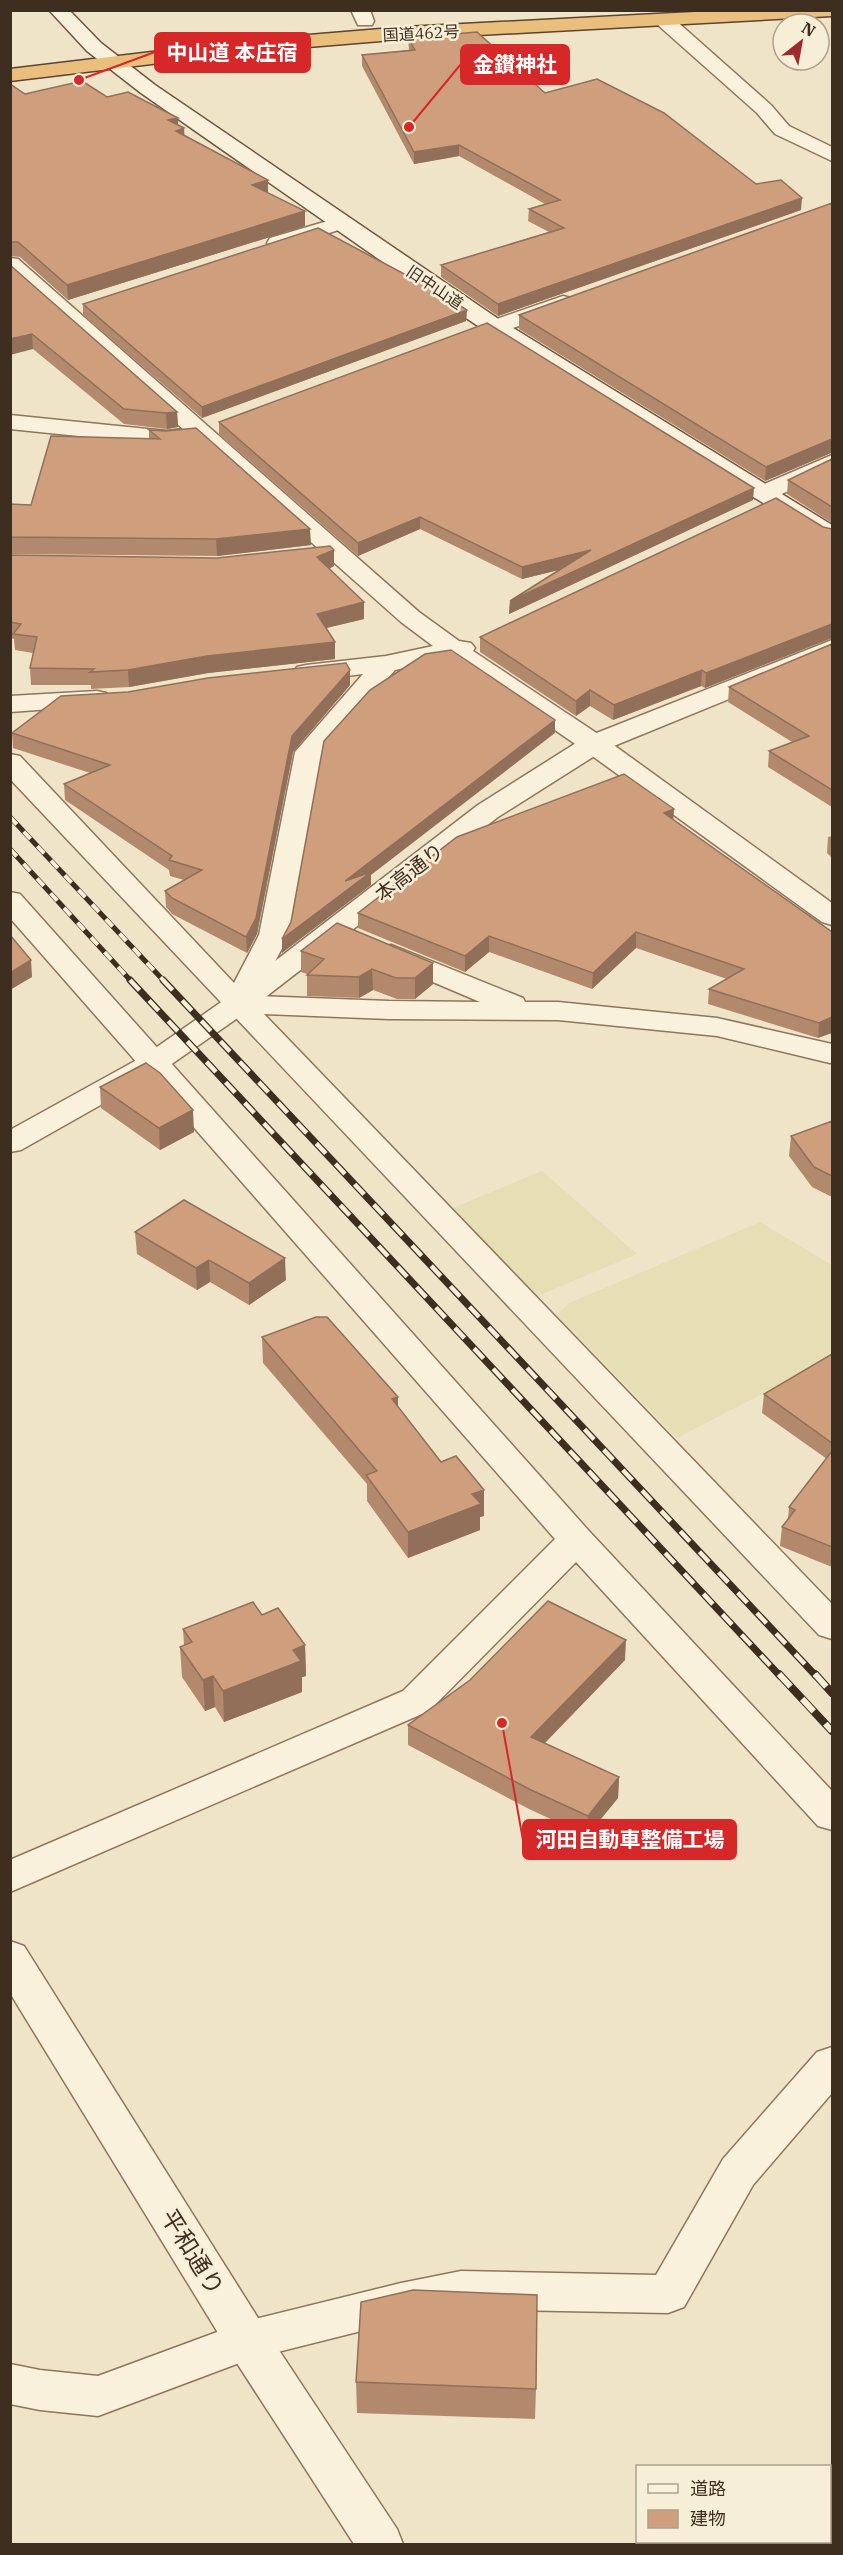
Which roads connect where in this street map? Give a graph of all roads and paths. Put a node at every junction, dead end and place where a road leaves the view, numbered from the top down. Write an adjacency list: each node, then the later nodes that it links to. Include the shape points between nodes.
1 (58, 10): 6 (street, 旧中山道)
2 (578, 10): 4 (highway, 国道462号)
3 (832, 11): 5 (highway, 国道462号)
4 (362, 16): 6 (highway, 国道462号)
5 (666, 22): 8 (highway, 国道462号, via 405,33); 10 (street, via 764,109 782,130)
6 (94, 47): 7 (highway, 国道462号); 8 (street, 旧中山道)
7 (10, 58)
8 (111, 62): 9 (highway, 国道462号); 11 (street, 旧中山道)
9 (10, 75)
10 (832, 155)
11 (341, 223): 12 (street); 17 (street, 旧中山道)
12 (263, 248)
13 (10, 264): 16 (street)
14 (586, 295): 17 (street)
15 (87, 304): 16 (street)
16 (65, 311): 20 (street)
17 (493, 325): 18 (street); 22 (street, 旧中山道)
18 (467, 331)
19 (10, 422): 20 (street, via 167,438)
20 (208, 428): 24 (street)
21 (832, 462): 22 (street)
22 (765, 502): 23 (street, 旧中山道)
23 (832, 535)
24 (338, 552): 25 (street); 28 (street, via 410,617)
25 (305, 555)
26 (485, 638): 28 (street)
27 (832, 648): 33 (street, 本高通り)
28 (456, 651): 29 (street); 33 (street)
29 (386, 664): 30 (street); 38 (street, via 309,752 274,935)
30 (279, 676)
31 (118, 698): 32 (street)
32 (10, 704)
33 (594, 744): 36 (street); 37 (street, 本高通り, via 488,811)
34 (10, 762): 38 (street)
35 (10, 900): 41 (street)
36 (832, 916)
37 (334, 930): 38 (street, 本高通り); 39 (street)
38 (238, 1004): 39 (street); 41 (street, 本高通り); 44 (street)
39 (528, 1011): 40 (street, via 717,1027)
40 (832, 1053)
41 (155, 1062): 42 (street, 本高通り); 43 (street)
42 (10, 1143)
43 (576, 1540): 45 (street); 46 (street, via 416,1701)
44 (832, 1626)
45 (832, 1816)
46 (10, 1877)
47 (10, 1957): 49 (street, 平和通り)
48 (832, 2064): 49 (street, via 738,2172 668,2294 461,2290)
49 (248, 2340): 50 (street, via 98,2396); 51 (street, 平和通り)
50 (10, 2384)
51 (380, 2544)

